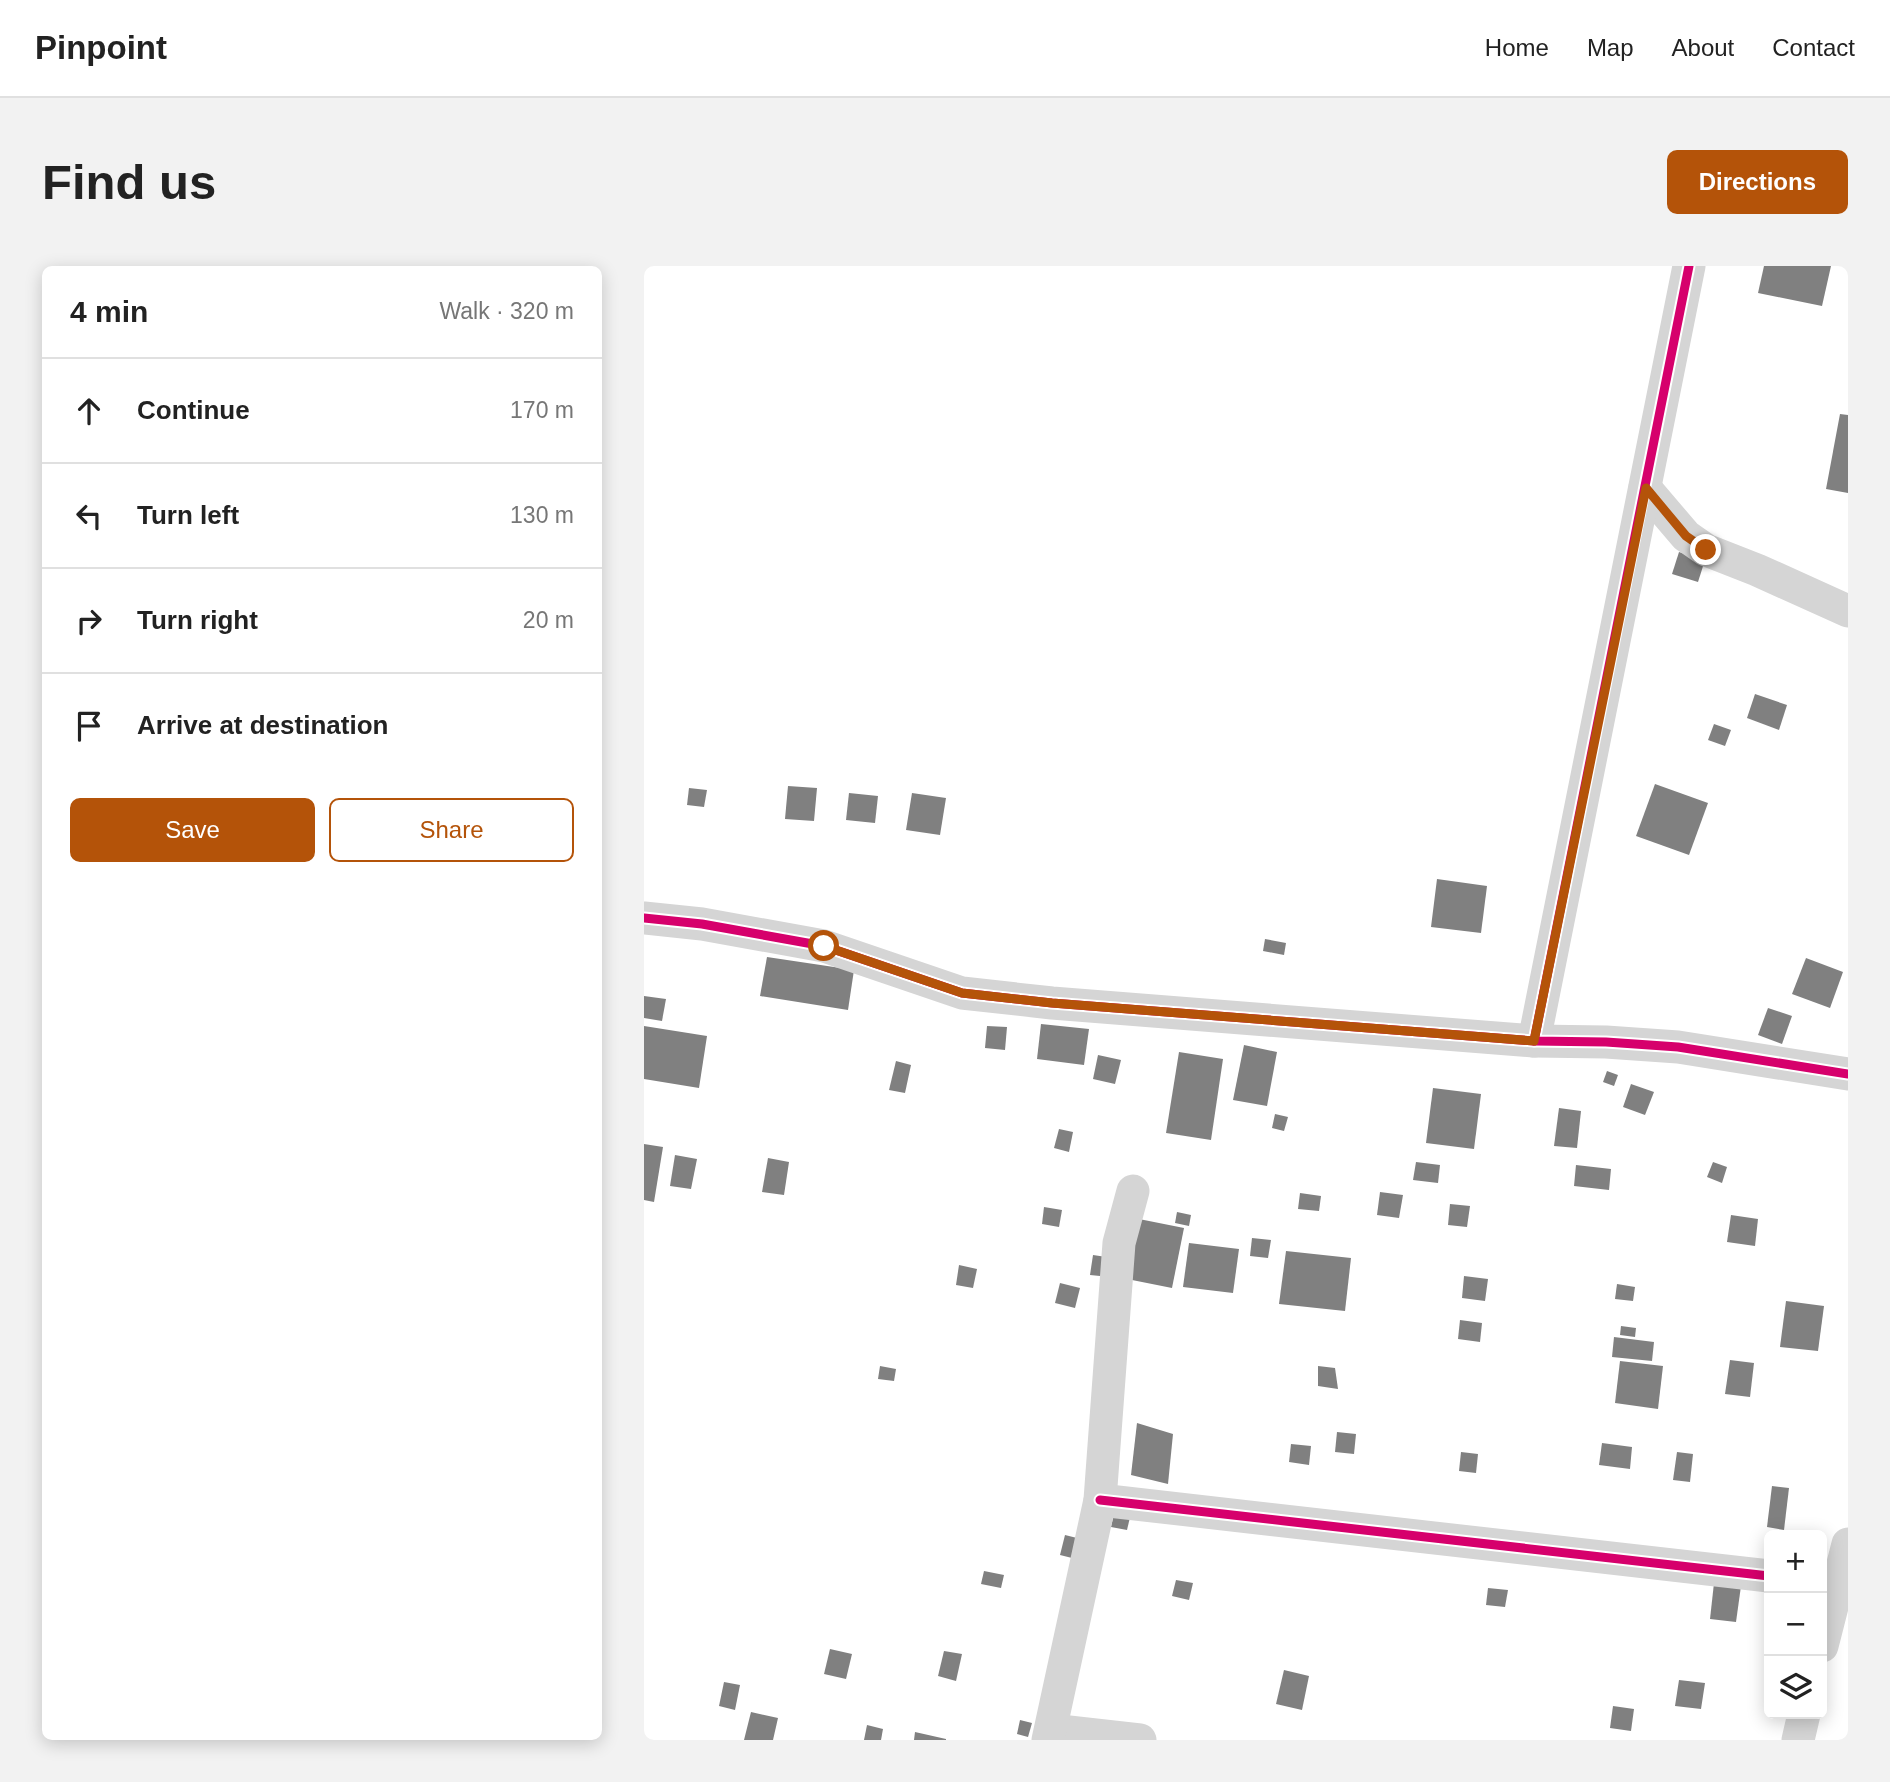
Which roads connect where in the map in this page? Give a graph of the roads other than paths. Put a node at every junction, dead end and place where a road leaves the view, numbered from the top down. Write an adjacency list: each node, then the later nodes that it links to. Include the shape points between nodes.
1 (1689, 266): 2 (street)
2 (1646, 488): 3 (street, via 1686,536 1706,550); 5 (street)
3 (1848, 611)
4 (644, 918): 5 (street, via 824,946 962,993)
5 (1534, 1041): 6 (street, via 1678,1047)
6 (1848, 1074)
7 (1133, 1191): 8 (street, via 1119,1243)
8 (1100, 1500): 10 (street); 14 (street)
9 (1848, 1544): 11 (street)
10 (1764, 1575)
11 (1830, 1582): 12 (street)
12 (1827, 1606)
13 (1803, 1719): 16 (street)
14 (1049, 1735): 15 (street)
15 (1140, 1740)
16 (1798, 1740)

